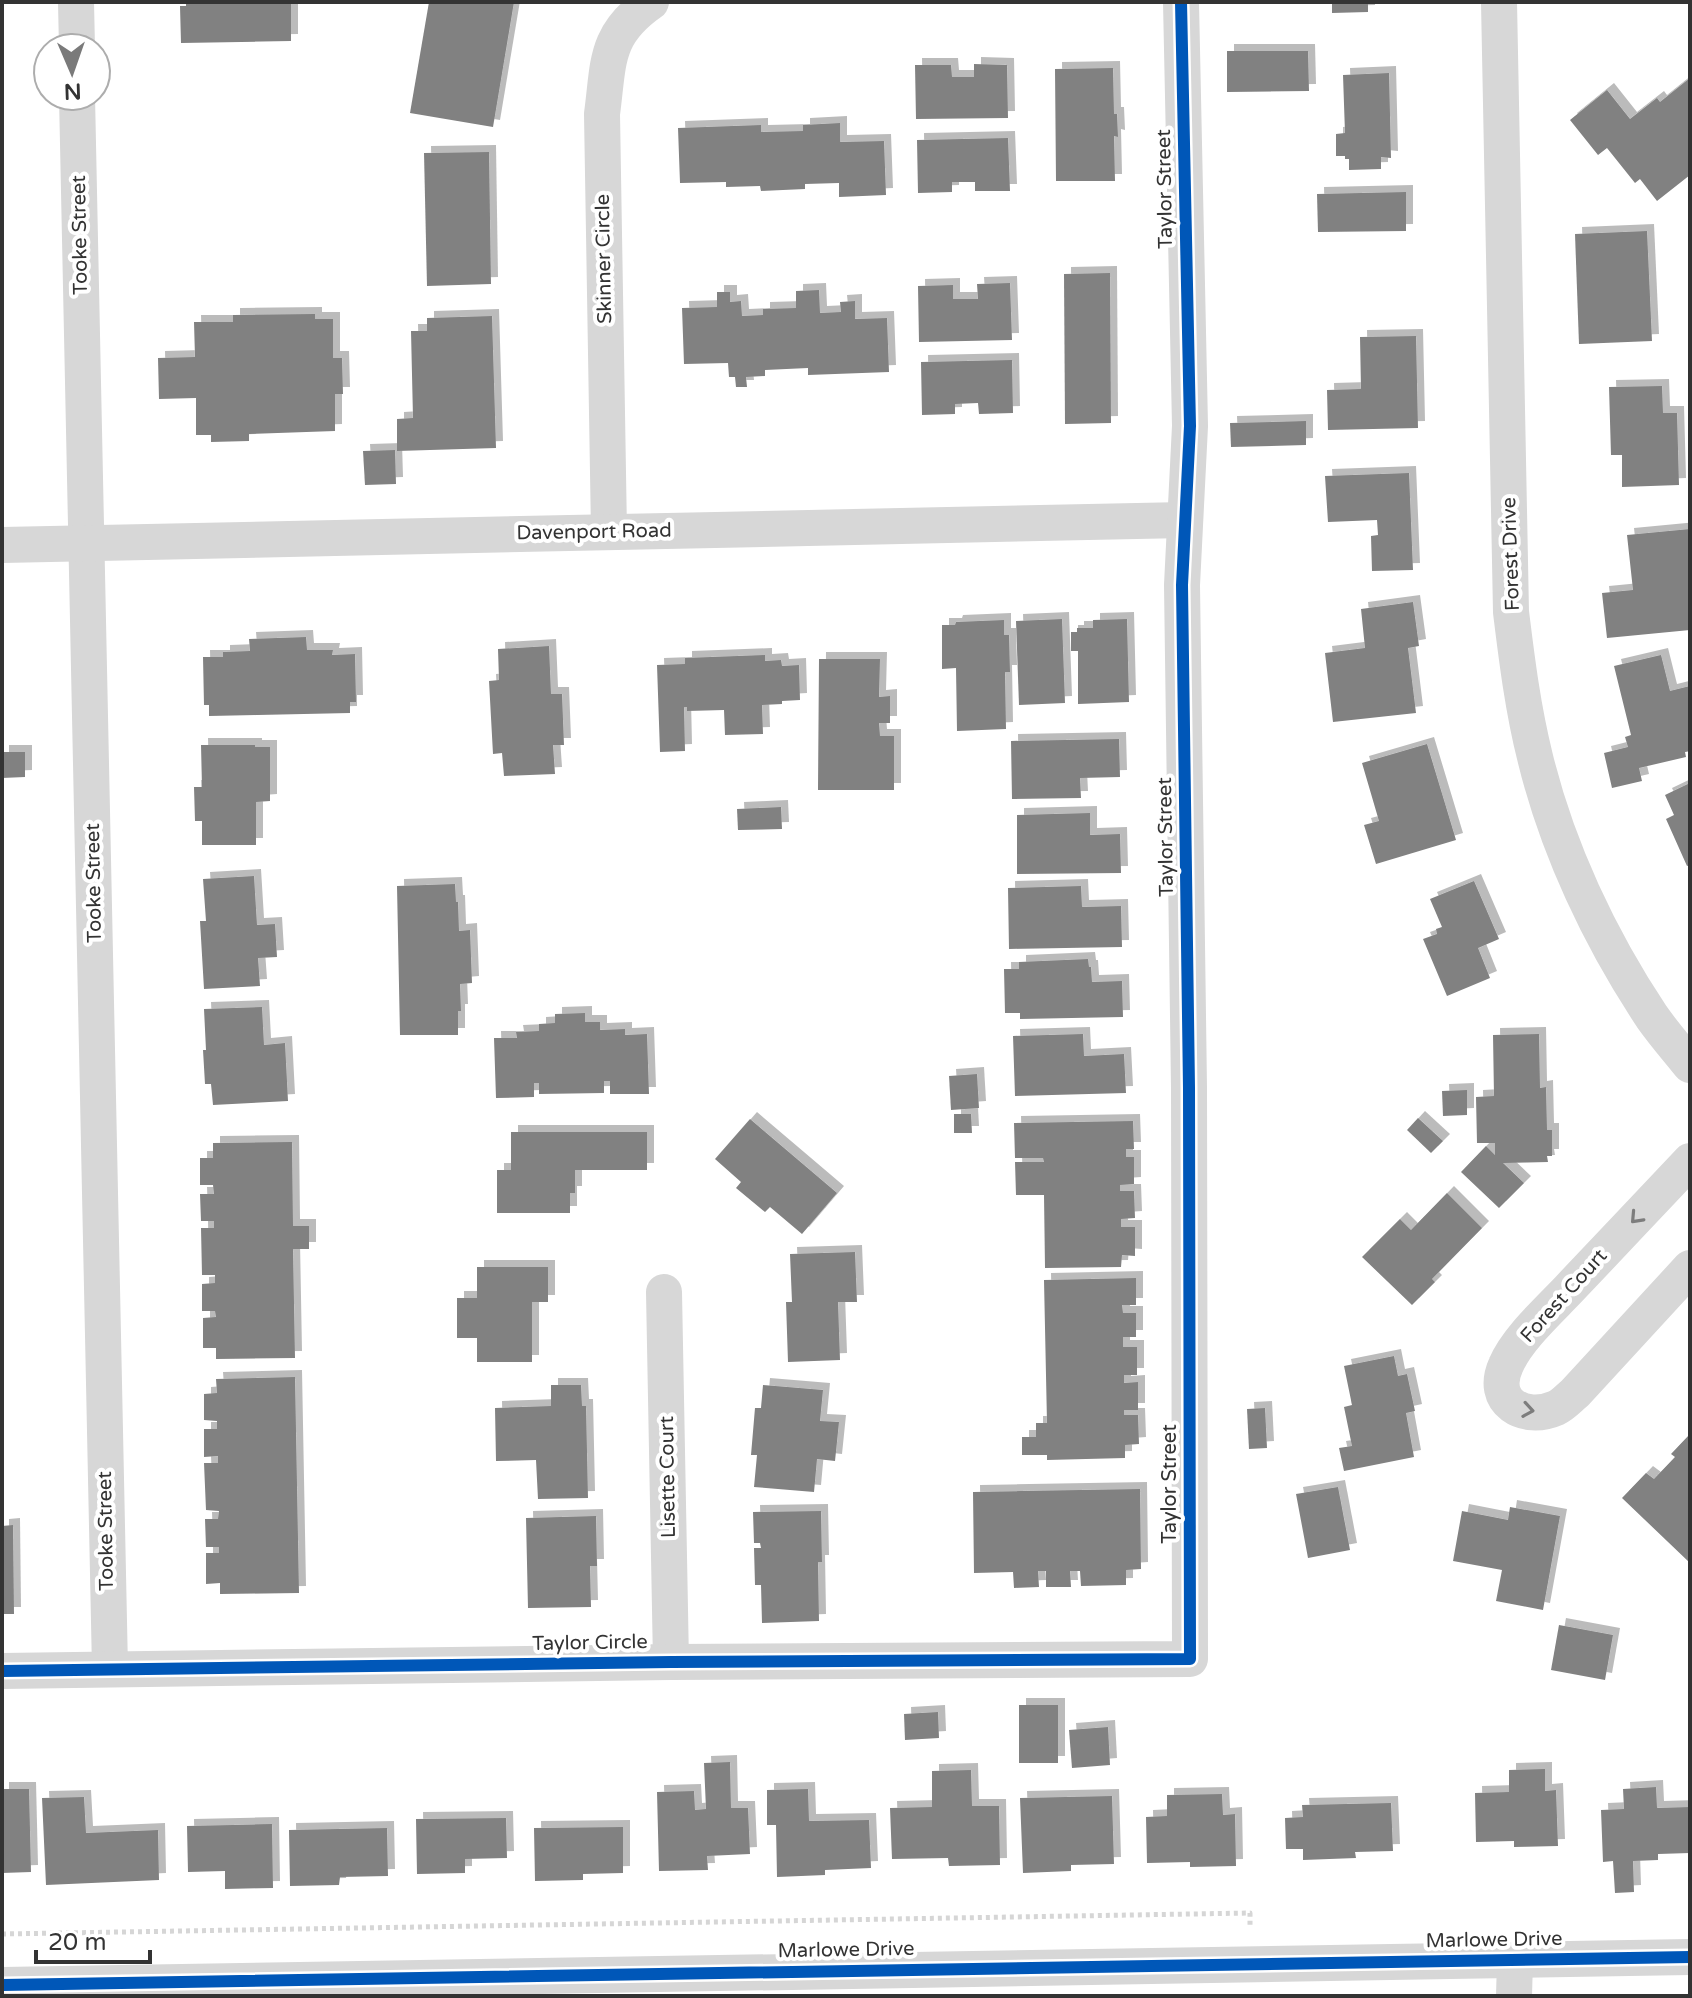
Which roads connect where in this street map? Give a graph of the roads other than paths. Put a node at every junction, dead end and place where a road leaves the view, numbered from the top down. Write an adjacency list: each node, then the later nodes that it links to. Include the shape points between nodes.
1 (76, 2): 5 (street)
2 (651, 2): 8 (street, Skinner Circle, via 633,15 611,47 602,114)
3 (1181, 2): 7 (street, Taylor Street, via 1190,426)
4 (1499, 2): 11 (street, Forest Drive, via 1511,612 1518,672 1535,758 1581,888 1653,1018)
5 (77, 32)
6 (77, 112): 9 (street, Tooke Street)
7 (1185, 520): 8 (street, Davenport Road); 15 (street, Taylor Street, via 1190,1659)
8 (609, 532): 9 (street, Davenport Road)
9 (88, 543): 10 (street, Davenport Road); 17 (street, Tooke Street)
10 (2, 545)
11 (1690, 1065)
12 (1690, 1161): 13 (street, Forest Court, one-way to 13, via 1508,1360 1500,1377 1508,1404 1539,1412 1558,1407)
13 (1690, 1268)
14 (664, 1292): 16 (street, Lisette Court)
15 (1178, 1659): 16 (street, Taylor Circle)
16 (671, 1662): 17 (street, Taylor Circle)
17 (110, 1669): 18 (street, Taylor Circle)
18 (2, 1671)
19 (1690, 1957): 20 (street, Marlowe Drive)
20 (1515, 1960): 21 (street, Marlowe Drive, via 1251,1964); 23 (street)
21 (965, 1982): 22 (street, Marlowe Drive)
22 (2, 1985)
23 (1514, 1996)

